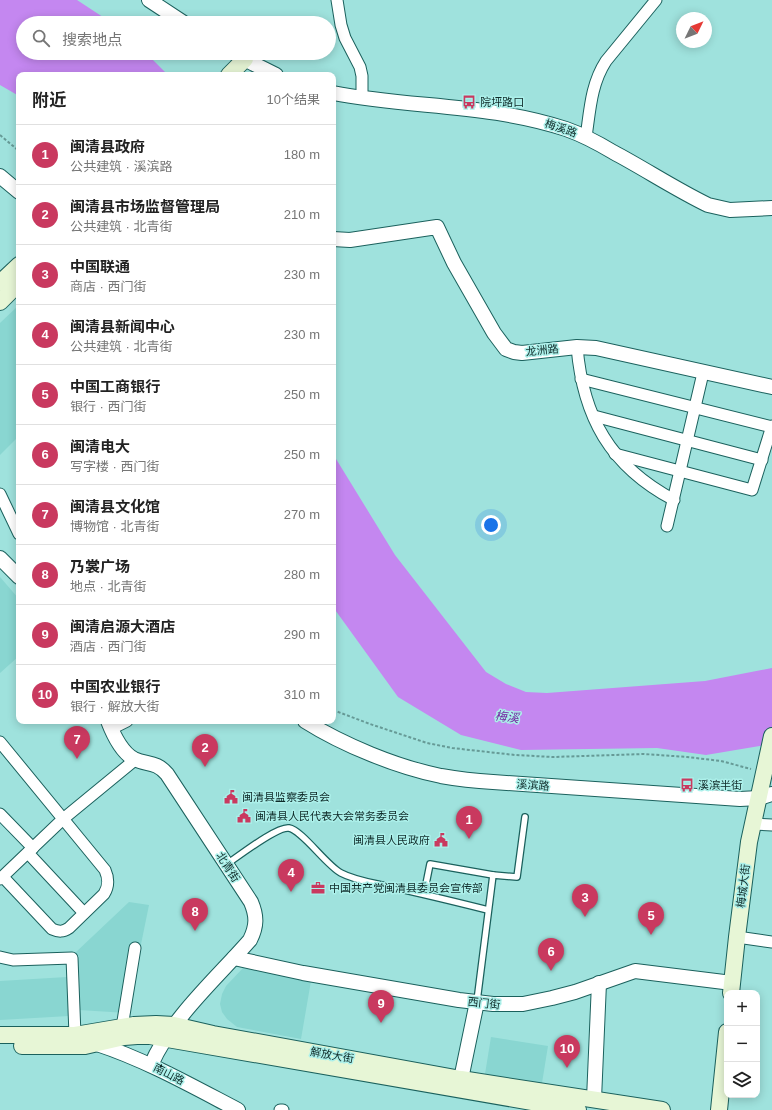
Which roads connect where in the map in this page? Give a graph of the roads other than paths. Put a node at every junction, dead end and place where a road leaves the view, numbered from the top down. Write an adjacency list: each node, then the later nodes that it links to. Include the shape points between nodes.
1 (149, 0): 4 (street)
2 (337, 0): 9 (street, via 345,38 360,67)
3 (656, 0): 10 (street, via 600,71 595,82)
4 (173, 16)
5 (244, 63): 6 (main road); 7 (street)
6 (233, 72)
7 (267, 72)
8 (336, 94): 9 (street, 梅溪路)
9 (362, 98): 10 (street, 梅溪路, via 498,112 543,122)
10 (586, 137): 13 (street, 梅溪路, via 708,205 730,210)
11 (0, 176): 12 (street)
12 (16, 189)
13 (772, 208)
14 (336, 239): 19 (street, 龙洲路, via 350,240 437,227 483,314 506,348 522,353)
15 (16, 268): 16 (main road)
16 (0, 283)
17 (16, 286): 18 (main road)
18 (0, 302)
19 (577, 347): 20 (street, 龙洲路, via 596,348); 21 (street)
20 (703, 373): 22 (street, 龙洲路); 23 (street)
21 (581, 379): 23 (street); 24 (street)
22 (772, 387)
23 (695, 408): 25 (street); 26 (street)
24 (594, 416): 26 (street); 27 (street)
25 (772, 426): 28 (street)
26 (687, 441): 28 (street); 29 (street)
27 (615, 454): 29 (street); 31 (street, via 645,482)
28 (762, 460): 29 (street, via 752,490)
29 (680, 472): 31 (street)
30 (0, 494): 33 (street)
31 (674, 500): 32 (street)
32 (667, 526)
33 (16, 528)
34 (0, 558): 35 (street)
35 (16, 574)
36 (310, 724): 41 (street, 溪滨路, via 374,755 441,776 740,799)
37 (109, 725): 40 (street, 北青街, via 129,756)
38 (772, 736): 41 (main road, 梅城大街, via 763,780)
39 (0, 742): 44 (street)
40 (136, 759): 44 (street); 48 (street, 北青街, via 163,768)
41 (765, 796): 45 (main road, 梅城大街)
42 (0, 814): 47 (street)
43 (524, 817): 49 (lane, via 517,877)
44 (63, 819): 47 (street); 53 (street, via 105,870 107,876 107,889 104,894)
45 (753, 824): 46 (street); 54 (main road, 梅城大街)
46 (772, 825)
47 (30, 851): 50 (street); 53 (street)
48 (227, 864): 51 (lane, via 278,830 290,828 301,835 341,873); 58 (street, 北青街, via 251,902 256,920 250,940)
49 (493, 875): 51 (lane, via 430,864); 52 (lane)
50 (1, 878): 53 (street, via 52,929 65,931)
51 (424, 894): 52 (lane)
52 (488, 910): 61 (lane)
53 (84, 913)
54 (737, 937): 55 (street); 60 (main road, 梅城大街)
55 (772, 942)
56 (135, 948): 63 (street)
57 (0, 957): 65 (street, via 13,960 72,958)
58 (234, 958): 61 (street, 西门街, via 303,973); 62 (street, 北青街)
59 (599, 983): 60 (street, 西门街, via 634,972); 61 (street, 西门街, via 575,992 523,1004); 72 (street)
60 (732, 988)
61 (477, 1002): 71 (street)
62 (174, 1025): 63 (main road, 解放大街); 66 (street, 北青街); 71 (main road, 解放大街)
63 (122, 1027): 65 (main road, 解放大街)
64 (0, 1035): 65 (main road, 解放大街)
65 (75, 1035)
66 (164, 1039): 67 (main road, 解放大街, via 137,1036); 70 (street, 北青街); 74 (main road, 解放大街)
67 (97, 1044): 68 (main road, 解放大街); 70 (street, 南山路)
68 (0, 1045)
69 (724, 1061): 76 (main road)
70 (151, 1065): 73 (street, 南山路)
71 (461, 1079): 72 (main road, 解放大街)
72 (594, 1098): 75 (main road, 解放大街)
73 (238, 1110)
74 (578, 1110)
75 (662, 1110)
76 (719, 1110)

